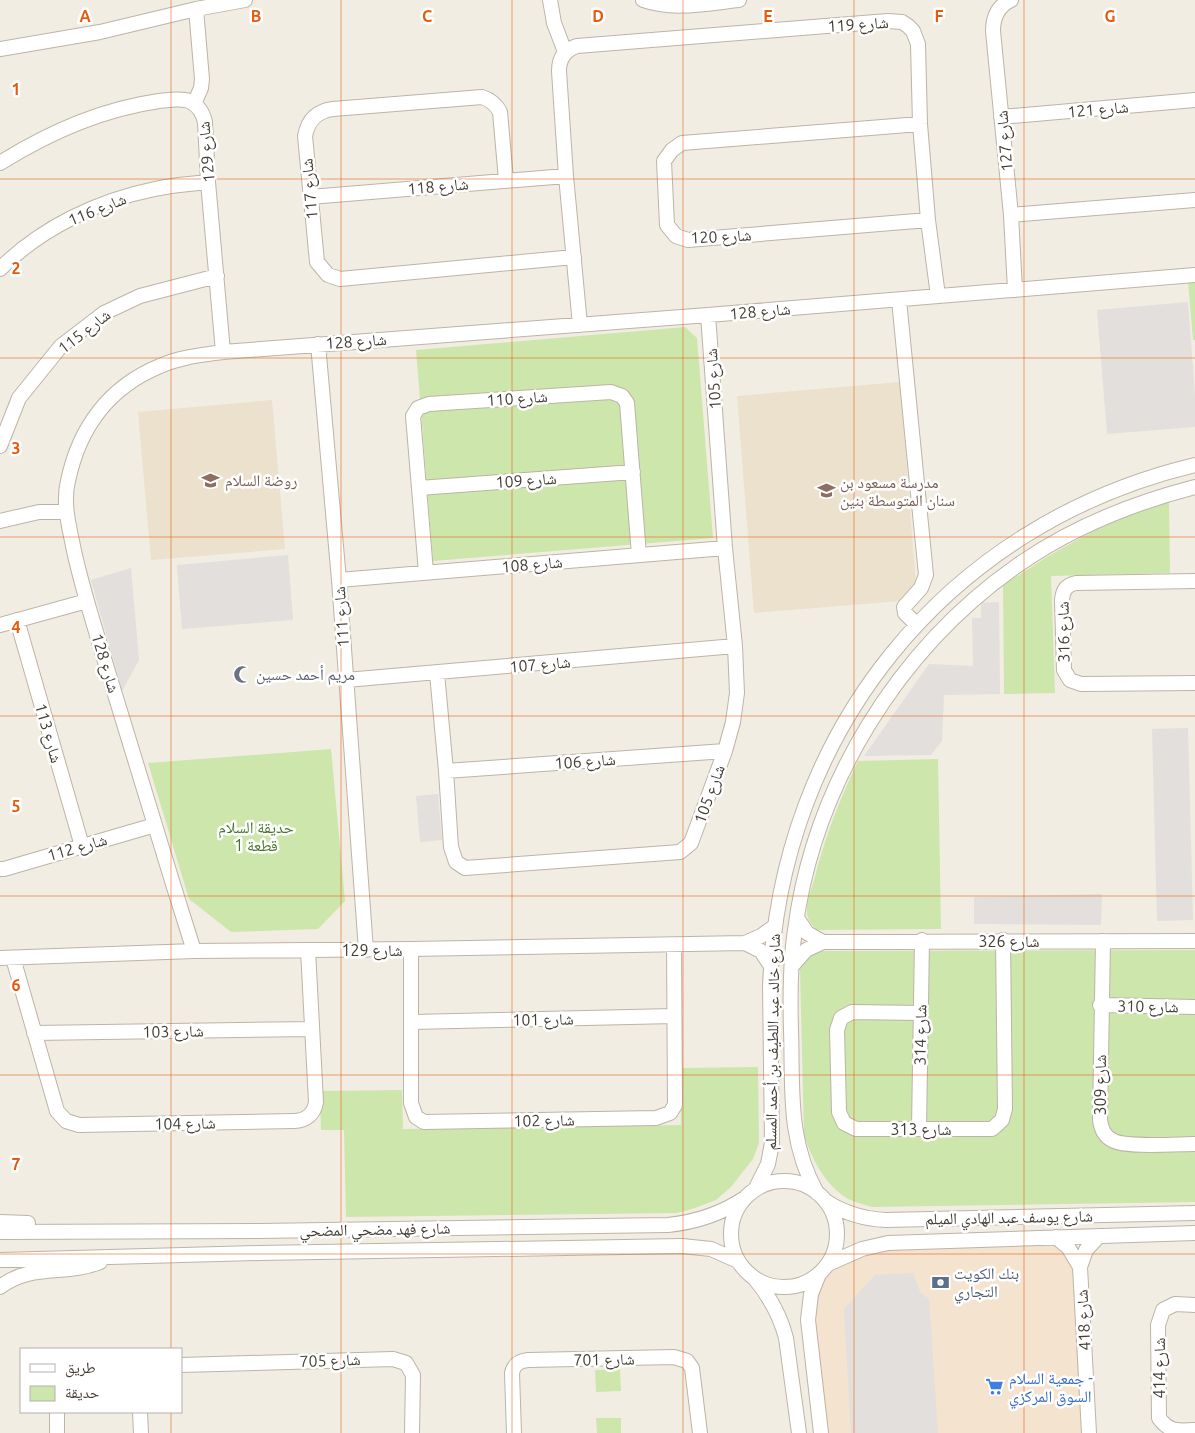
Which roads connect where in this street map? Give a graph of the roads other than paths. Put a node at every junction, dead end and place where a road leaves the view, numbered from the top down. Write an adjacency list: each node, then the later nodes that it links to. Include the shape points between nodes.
1 (245, 0): 6 (street)
2 (550, 0): 8 (street, via 554,23)
3 (643, 0): 4 (street, via 679,6)
4 (739, 0)
5 (1011, 0): 11 (street, شارع 127, via 1000,7 993,22)
6 (196, 9): 7 (street, via 100,32); 10 (street, via 202,80)
7 (0, 49)
8 (565, 52): 12 (street, شارع 119, via 577,46 895,21 908,26 917,37); 14 (street, via 559,64)
9 (1195, 100): 11 (street, شارع 121)
10 (194, 104): 13 (street, شارع 129, via 174,100 114,110 59,131); 16 (street, شارع 129, via 205,122)
11 (1001, 117): 19 (street, شارع 127)
12 (920, 124): 20 (street, شارع 119); 20 (street, شارع 120, via 682,143 664,161 667,225 676,236 688,240)
13 (0, 163)
14 (566, 176): 15 (street, شارع 118); 21 (street)
15 (506, 180): 17 (street, شارع 118); 17 (street, شارع 117, via 500,112 487,99 333,108 315,116 306,131)
16 (208, 182): 22 (street, شارع 116, via 155,188 103,204 55,227); 24 (street, شارع 129)
17 (310, 196): 21 (street, شارع 117, via 317,262 334,278)
18 (1195, 200): 19 (street)
19 (1011, 215): 25 (street, شارع 127)
20 (928, 220): 26 (street, شارع 119)
21 (574, 257): 29 (street)
22 (0, 269)
23 (1195, 275): 25 (street, شارع 128)
24 (217, 276): 31 (street, شارع 129); 32 (street, شارع 115, via 140,296 104,313 61,346 19,398)
25 (1014, 290): 26 (street, شارع 128)
26 (938, 296): 27 (street, شارع 128)
27 (899, 300): 28 (street, شارع 128); 50 (street, via 926,575 921,588 904,609)
28 (708, 315): 29 (street, شارع 128); 40 (street, شارع 105)
29 (580, 325): 30 (street, شارع 128)
30 (318, 344): 31 (street, شارع 128); 44 (street, شارع 111)
31 (223, 352): 38 (street, شارع 128, via 161,365 130,380 112,396 83,436 67,483)
32 (0, 446)
33 (1195, 464): 37 (street, شارع خالد عبد اللطيف بن أحمد المسلم, via 1151,476)
34 (633, 472): 36 (street, شارع 109); 36 (street, شارع 110, via 627,403 622,396 611,392 429,404 418,408 413,416); 42 (street, شارع 110)
35 (1195, 487): 41 (street, شارع خالد عبد اللطيف بن أحمد المسلم, via 1107,516)
36 (419, 488): 43 (street, شارع 110)
37 (1092, 499): 41 (street, via 1095,504 1092,512 1058,532); 46 (street, شارع خالد عبد اللطيف بن أحمد المسلم, via 1032,531 984,564)
38 (66, 512): 39 (street, via 39,512); 47 (street, شارع 128)
39 (0, 522)
40 (725, 548): 42 (street, شارع 108); 51 (street, شارع 105)
41 (1038, 552): 55 (street, شارع خالد عبد اللطيف بن أحمد المسلم, via 964,608 919,654)
42 (640, 554): 43 (street, شارع 108)
43 (426, 572): 44 (street, شارع 108)
44 (339, 580): 53 (street, شارع 111)
45 (1195, 581): 54 (street, شارع 316, via 1069,584 1064,589 1062,600 1064,670 1070,680 1081,684)
46 (947, 595): 50 (street, شارع خالد عبد اللطيف بن أحمد المسلم); 55 (street, via 880,682 881,692)
47 (87, 601): 48 (street); 58 (street, شارع 128)
48 (17, 620): 49 (street); 59 (street, شارع 113)
49 (0, 625)
50 (917, 625): 62 (street, شارع خالد عبد اللطيف بن أحمد المسلم, via 875,674 829,750 794,838)
51 (735, 646): 52 (street, شارع 107); 56 (street, شارع 105, via 737,694)
52 (437, 673): 53 (street, شارع 107); 57 (street, شارع 105)
53 (346, 680): 71 (street, شارع 111)
54 (1195, 683)
55 (886, 697): 61 (street, شارع خالد عبد اللطيف بن أحمد المسلم, via 856,746 827,808 809,861)
56 (725, 751): 57 (street, شارع 106); 57 (street, شارع 105, via 690,843 680,852 465,868 456,862 451,847)
57 (446, 771)
58 (154, 825): 59 (street, شارع 112); 73 (street, شارع 128)
59 (82, 846): 60 (street, شارع 112)
60 (0, 869)
61 (797, 918): 67 (street, via 807,933); 76 (street, شارع خالد عبد اللطيف بن أحمد المسلم)
62 (775, 926): 68 (street, شارع 129); 75 (street, شارع خالد عبد اللطيف بن أحمد المسلم)
63 (922, 940): 64 (street, شارع 326); 67 (street, شارع 326); 79 (street, شارع 314)
64 (1003, 940): 65 (street, شارع 326); 86 (street, شارع 313, via 1005,1109 1002,1120 992,1129)
65 (1103, 941): 66 (street, شارع 326); 77 (street, شارع 309)
66 (1195, 941)
67 (823, 942): 76 (street, شارع 326, via 806,950)
68 (745, 943): 69 (street, شارع 129); 75 (street, via 761,951)
69 (674, 945): 72 (street, شارع 129); 80 (street, شارع 102)
70 (308, 950): 71 (street, شارع 129); 73 (street, شارع 129); 82 (street, شارع 104)
71 (366, 950): 72 (street, شارع 129)
72 (411, 950): 81 (street, شارع 102)
73 (194, 951): 74 (street, شارع 129)
74 (6, 958): 83 (street, شارع 104)
75 (771, 966): 84 (street, شارع خالد عبد اللطيف بن أحمد المسلم)
76 (792, 966): 85 (street, شارع خالد عبد اللطيف بن أحمد المسلم)
77 (1100, 1005): 78 (street, شارع 310); 87 (street, شارع 309, via 1100,1120 1103,1132 1123,1144)
78 (1195, 1007)
79 (920, 1013): 86 (street, شارع 314); 86 (street, شارع 313, via 852,1012 841,1018 837,1030 839,1112 844,1123 856,1129)
80 (674, 1016): 81 (street, شارع 101); 81 (street, شارع 102, via 675,1106 670,1114 656,1118 424,1122 416,1117 411,1103)
81 (412, 1022)
82 (312, 1029): 83 (street, شارع 103); 83 (street, شارع 104, via 316,1102 304,1119 89,1125 70,1123 57,1111)
83 (34, 1033)
84 (771, 1090): 85 (street, via 782,1094); 88 (street, شارع خالد عبد اللطيف بن أحمد المسلم, via 771,1154 765,1173)
85 (793, 1090): 89 (street, شارع خالد عبد اللطيف بن أحمد المسلم, via 800,1154)
86 (919, 1129)
87 (1195, 1144)
88 (750, 1194): 89 (street, via 767,1184 787,1182 806,1186); 92 (street, شارع فهد مضحي المضحي, via 721,1212 695,1221); 101 (street, via 737,1209 732,1222 731,1236)
89 (822, 1198): 90 (street, شارع يوسف عبد الهادي الميلم, via 843,1211 886,1220); 103 (street, via 833,1214 837,1240 834,1252)
90 (1195, 1213)
91 (0, 1222): 94 (street, via 102,1225)
92 (642, 1226): 94 (street, شارع فهد مضحي المضحي); 98 (street, via 645,1240)
93 (0, 1232): 94 (street, شارع فهد مضحي المضحي)
94 (155, 1232)
95 (1195, 1233): 96 (street, شارع يوسف عبد الهادي الميلم)
96 (1098, 1236): 97 (street, شارع يوسف عبد الهادي الميلم); 102 (street, شارع 418, via 1086,1250)
97 (1056, 1237): 102 (street, شارع 418, via 1068,1247); 103 (street, شارع يوسف عبد الهادي الميلم, via 888,1243 862,1248)
98 (640, 1247): 99 (street, شارع فهد مضحي المضحي); 101 (street, شارع فهد مضحي المضحي, via 702,1247)
99 (112, 1257): 100 (street, شارع فهد مضحي المضحي); 105 (street, via 82,1267 22,1274)
100 (0, 1260)
101 (738, 1261): 104 (street)
102 (1080, 1267): 120 (street, شارع 418)
103 (823, 1269): 104 (street, via 809,1281 786,1287); 109 (street, via 811,1294 808,1312)
104 (752, 1277): 108 (street, via 770,1299 782,1324)
105 (0, 1287)
106 (1195, 1305): 112 (street, شارع 414, via 1175,1304 1163,1310 1158,1325 1159,1418 1165,1426 1178,1431)
107 (182, 1365): 115 (street, شارع 705, via 393,1359 406,1363 413,1375)
108 (792, 1380): 109 (street, via 802,1374); 118 (street)
109 (815, 1380): 119 (street)
110 (57, 1413): 113 (street)
111 (140, 1413): 114 (street)
112 (1195, 1430)
113 (57, 1433)
114 (140, 1433)
115 (412, 1433)
116 (514, 1433): 117 (street, شارع 701, via 512,1372 519,1362 674,1357 687,1361 692,1368)
117 (700, 1433)
118 (799, 1433)
119 (821, 1433)
120 (1089, 1433)

